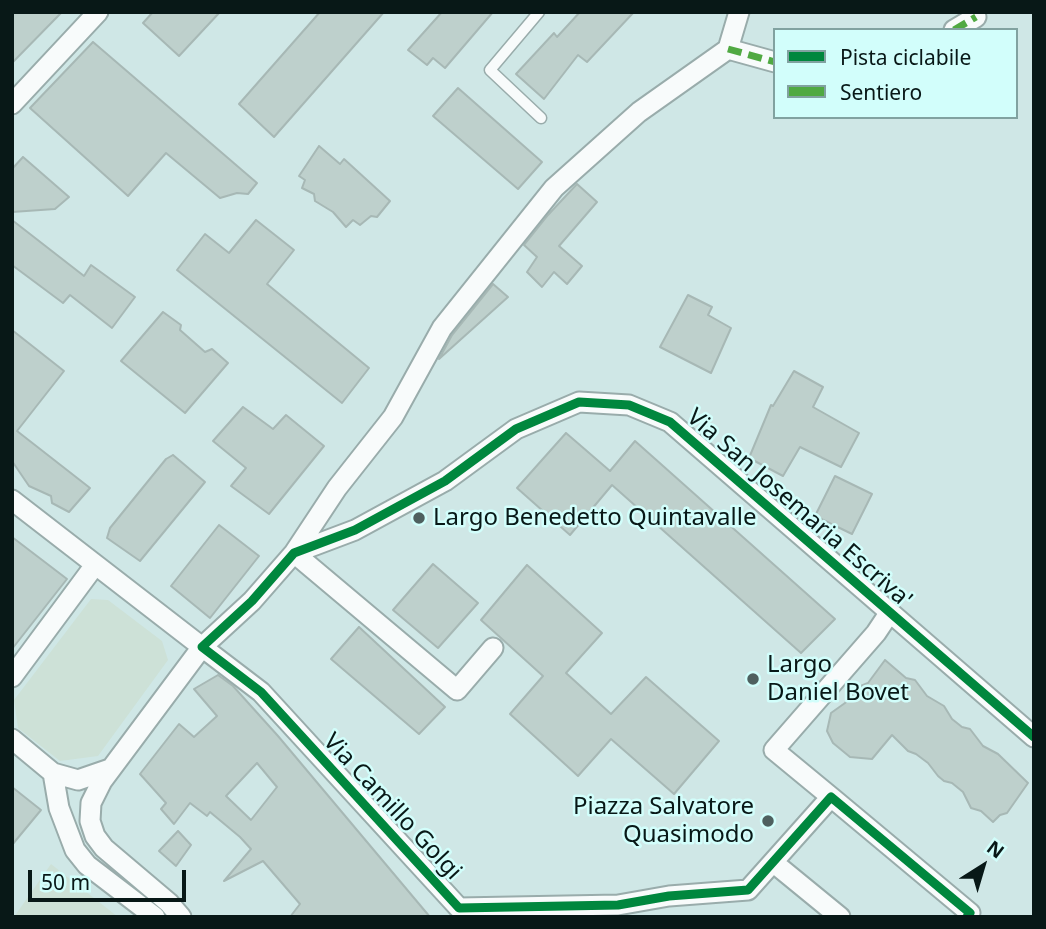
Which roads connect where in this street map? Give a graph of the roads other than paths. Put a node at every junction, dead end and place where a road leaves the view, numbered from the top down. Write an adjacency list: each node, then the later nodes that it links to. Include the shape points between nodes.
1 (98, 12): 8 (street)
2 (539, 12): 9 (lane, via 490,70)
3 (739, 12): 6 (street)
4 (976, 17): 5 (street)
5 (957, 28)
6 (728, 49): 7 (street); 11 (street, via 639,112 554,188 442,327 393,417)
7 (773, 61)
8 (12, 104)
9 (541, 118)
10 (12, 500): 12 (street, Via Camillo Golgi)
11 (293, 553): 13 (street, Via San Josemaria Escriva', via 355,530 445,481 516,429 579,402 629,405 670,422); 14 (street, Via San Josemaria Escriva', via 252,601); 15 (street, via 457,690)
12 (96, 565): 14 (street, Via Camillo Golgi); 16 (street)
13 (890, 612): 17 (street, Via San Josemaria Escriva'); 21 (street, via 774,750)
14 (202, 647): 19 (street, Via San Josemaria Escriva'); 23 (street, Via Camillo Golgi, via 261,692)
15 (493, 648)
16 (12, 677)
17 (1034, 737)
18 (12, 739): 20 (street)
19 (110, 769): 20 (street, via 78,780); 25 (street, Via San Josemaria Escriva', via 91,803 95,835)
20 (53, 773): 24 (street, via 66,833 75,850)
21 (831, 797): 22 (street, Via Camillo Golgi); 27 (street, via 970,913)
22 (774, 863): 23 (street, Via Camillo Golgi, via 748,890 618,905); 26 (street)
23 (459, 913)
24 (155, 917)
25 (181, 917)
26 (840, 917)
27 (967, 917)

